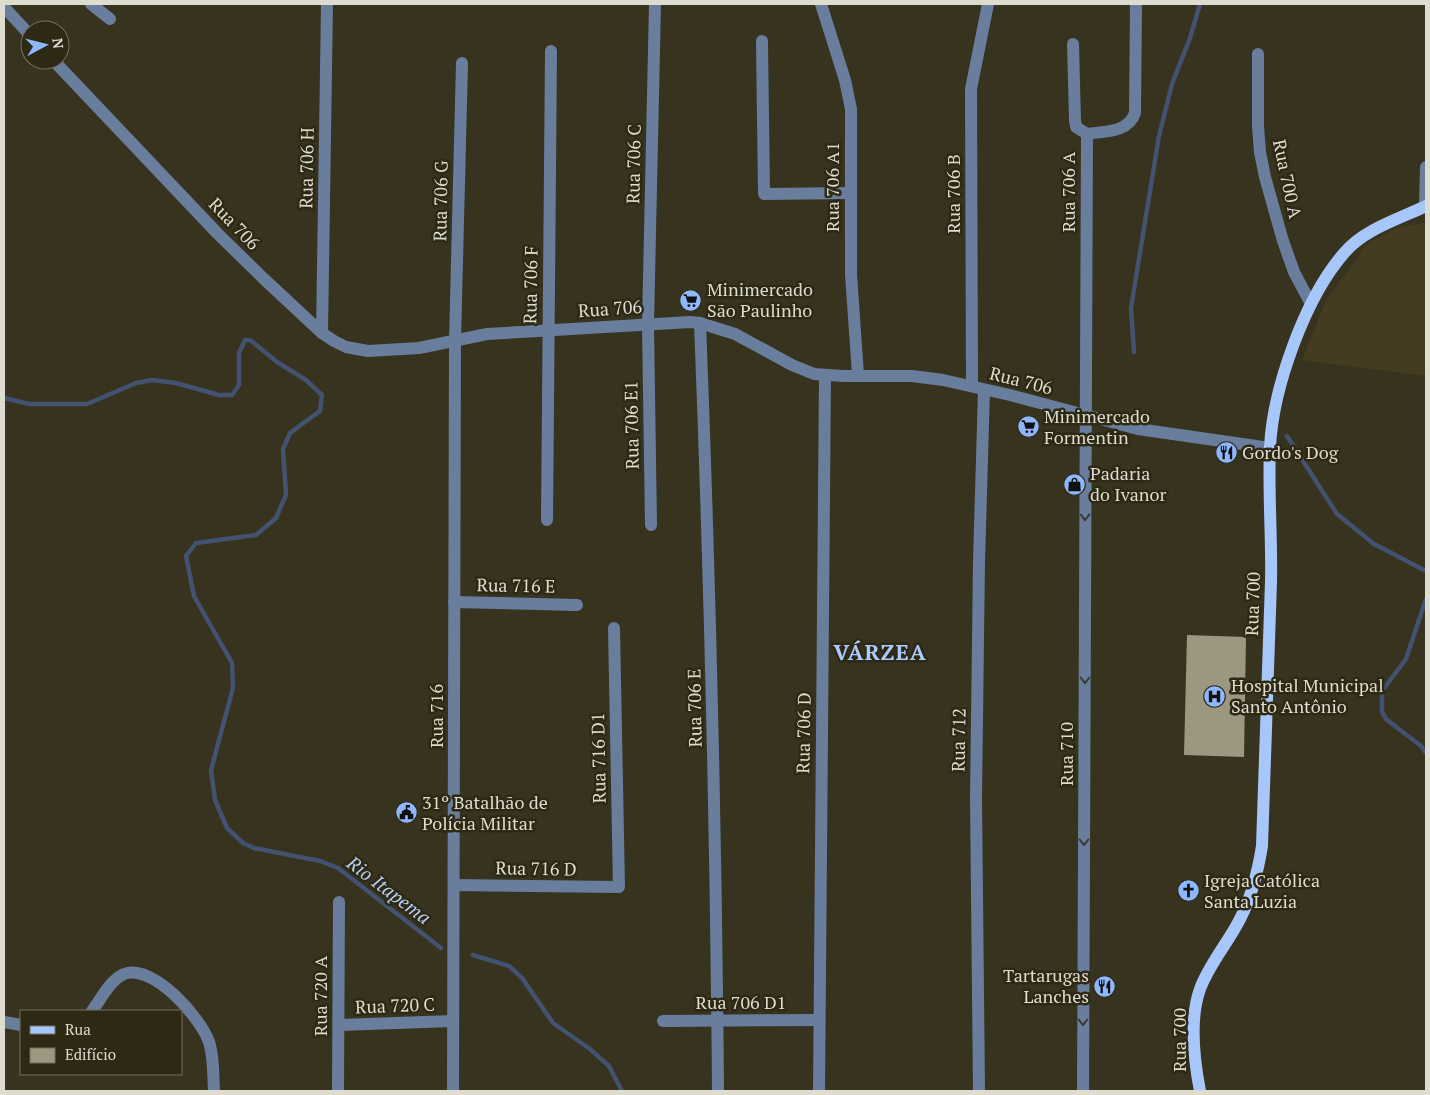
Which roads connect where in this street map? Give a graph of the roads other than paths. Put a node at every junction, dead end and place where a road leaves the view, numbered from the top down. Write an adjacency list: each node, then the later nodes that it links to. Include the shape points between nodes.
1 (91, 4): 8 (street)
2 (327, 4): 24 (street, Rua 706 H)
3 (655, 4): 22 (street, Rua 706 C)
4 (821, 4): 18 (street, Rua 706 A1, via 849,95)
5 (988, 4): 28 (street, Rua 706 B, via 971,89)
6 (1136, 4): 16 (street, Rua 706 A, via 1135,113 1132,121 1121,129)
7 (4, 7): 9 (street)
8 (110, 18)
9 (20, 24)
10 (762, 41): 18 (street, via 764,194)
11 (1073, 44): 16 (street, via 1074,120 1076,127)
12 (551, 51): 23 (street, Rua 706 F)
13 (1258, 54): 20 (street, Rua 700 A, via 1258,126 1265,177 1291,264)
14 (462, 63): 25 (street, Rua 706 G)
15 (62, 70): 24 (street, Rua 706, via 218,234)
16 (1087, 134): 29 (street, Rua 706 A)
17 (1426, 167): 19 (street, Rua 700)
18 (851, 194): 27 (street, Rua 706 A1, via 851,274)
19 (1426, 207): 20 (main road, Rua 700, via 1383,226 1345,252)
20 (1311, 304): 30 (main road, Rua 700, via 1276,401)
21 (700, 323): 22 (street, Rua 706); 26 (street, Rua 706, via 735,334 804,370); 40 (street, Rua 706 E, via 709,546)
22 (648, 324): 23 (street, Rua 706); 32 (street, Rua 706 E1)
23 (548, 331): 25 (street, Rua 706, via 487,334); 31 (street, Rua 706 F)
24 (322, 333): 25 (street, Rua 706, via 346,347 368,351 419,348)
25 (455, 341): 33 (street, Rua 716)
26 (825, 375): 27 (street, Rua 706); 41 (street, Rua 706 D)
27 (858, 375): 28 (street, Rua 706, via 928,378)
28 (978, 388): 29 (street, Rua 706); 52 (street, Rua 712, via 976,797)
29 (1086, 416): 30 (street, Rua 706, via 1138,430); 53 (street, Rua 710, one-way to 53)
30 (1270, 448): 54 (main road, Rua 700, via 1272,548 1262,846 1248,902 1205,977 1197,1002 1195,1052)
31 (547, 520)
32 (650, 525)
33 (454, 602): 34 (street, Rua 716 E); 36 (street, Rua 716)
34 (577, 604)
35 (614, 628): 37 (street, Rua 716 D1)
36 (454, 885): 37 (street, Rua 716 D); 44 (street, Rua 716)
37 (619, 887)
38 (340, 902): 46 (street, Rua 720 A)
39 (93, 1010): 47 (street, via 122,974 143,975 167,988 205,1030 212,1052)
40 (718, 1020): 41 (street, Rua 706 D1); 42 (street, Rua 706 D1); 50 (street, Rua 706 E)
41 (819, 1020): 51 (street, Rua 706 D)
42 (663, 1021)
43 (4, 1022): 45 (street)
44 (453, 1022): 46 (street, Rua 720 C); 49 (street, Rua 716)
45 (20, 1025)
46 (339, 1025): 48 (street, Rua 720 A)
47 (214, 1091)
48 (338, 1091)
49 (453, 1091)
50 (718, 1091)
51 (819, 1091)
52 (979, 1091)
53 (1083, 1091)
54 (1200, 1091)

